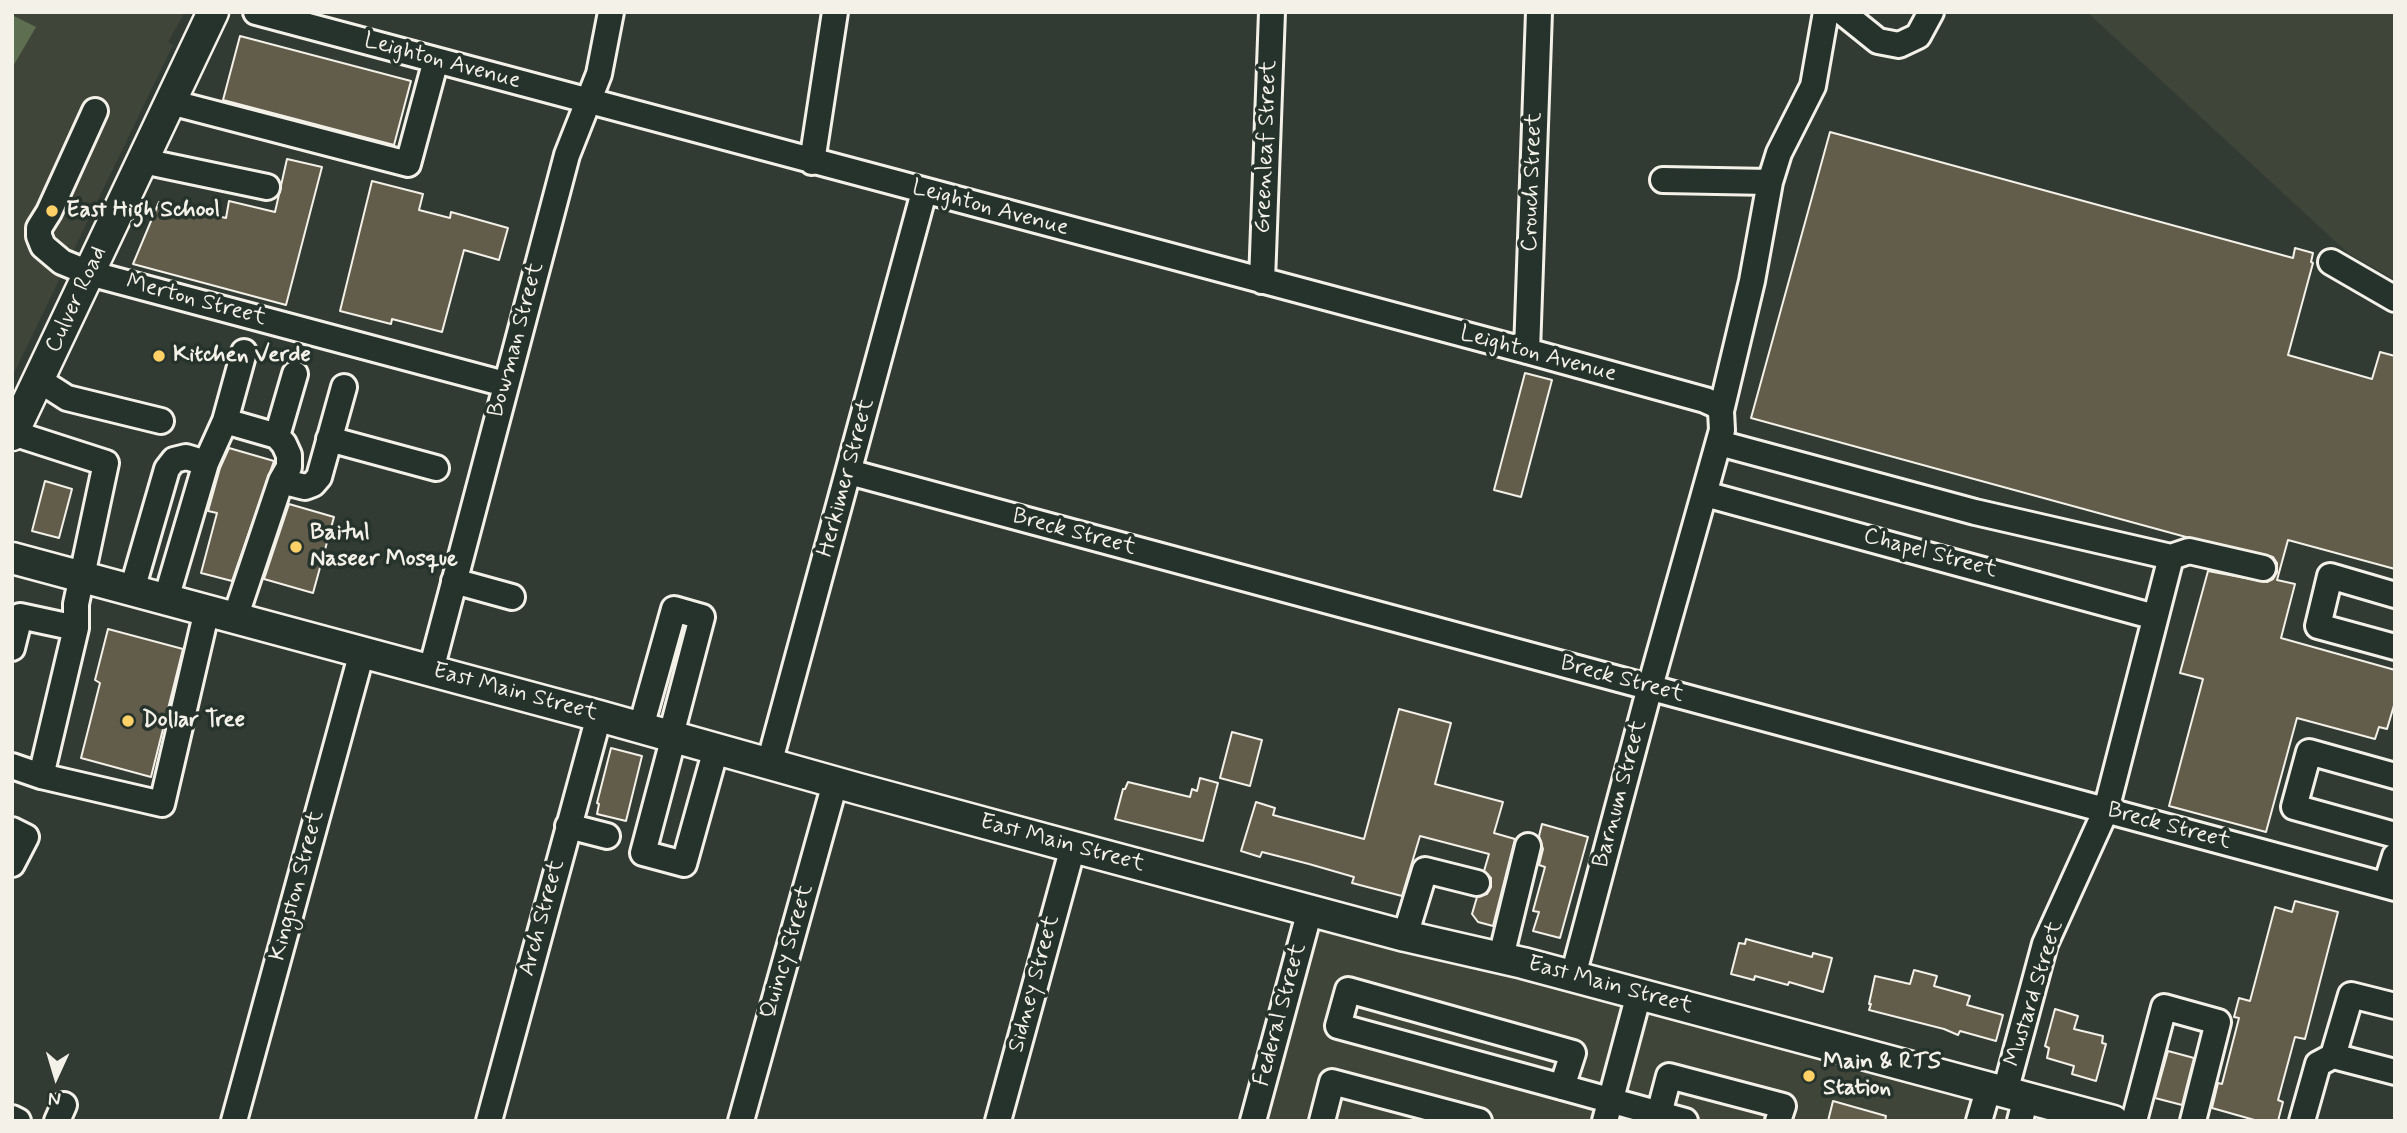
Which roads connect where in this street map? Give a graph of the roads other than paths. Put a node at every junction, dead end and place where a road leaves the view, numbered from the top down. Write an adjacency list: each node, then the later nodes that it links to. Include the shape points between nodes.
1 (213, 12): 11 (main road, Culver Road)
2 (256, 12): 10 (street, Leighton Avenue)
3 (611, 12): 12 (street, Bowman Street, via 606,48)
4 (835, 12): 15 (street)
5 (1272, 12): 22 (street, Greenleaf Street)
6 (1539, 12): 24 (street, Crouch Street)
7 (1826, 12): 17 (street, Barnum Street, via 1813,86 1779,153)
8 (1842, 12): 9 (street, via 1878,41 1899,45 1918,36)
9 (1931, 12)
10 (436, 60): 11 (street, via 408,164); 12 (street, Leighton Avenue)
11 (170, 102): 14 (main road, Culver Road)
12 (589, 102): 15 (street, Leighton Avenue); 28 (street, Bowman Street, via 567,155)
13 (95, 111): 21 (street, Merton Street, via 39,228 43,246 62,262)
14 (143, 160): 18 (street); 21 (main road, Culver Road)
15 (813, 162): 19 (street, Leighton Avenue)
16 (1664, 180): 17 (street)
17 (1770, 182): 30 (street, Barnum Street)
18 (267, 187)
19 (924, 192): 22 (street, Leighton Avenue); 39 (street, Herkimer Street)
20 (2331, 262): 23 (street)
21 (89, 273): 27 (main road, Culver Road); 28 (street, Merton Street)
22 (1262, 281): 24 (street, Leighton Avenue)
23 (2395, 299)
24 (1527, 351): 30 (street, Leighton Avenue, via 1705,400)
25 (244, 352): 32 (street)
26 (295, 374): 34 (street)
27 (39, 380): 31 (street, via 67,398); 33 (main road, Culver Road)
28 (506, 384): 46 (street, Bowman Street)
29 (344, 387): 35 (street)
30 (1721, 411): 36 (street, Barnum Street)
31 (161, 421)
32 (225, 422): 34 (street); 37 (street)
33 (13, 434): 45 (street, via 106,463)
34 (276, 436): 40 (street, via 289,455 289,467)
35 (329, 439): 38 (street); 40 (street, via 313,484 305,487)
36 (1719, 443): 41 (street, Barnum Street); 42 (street, via 1975,512)
37 (206, 463): 47 (street, via 186,457 174,460 167,469); 50 (street)
38 (436, 468)
39 (849, 472): 58 (street, Breck Street); 63 (street, Herkimer Street)
40 (281, 481): 51 (street)
41 (1705, 494): 52 (street, Chapel Street); 58 (street, Barnum Street)
42 (2171, 557): 44 (street, via 2189,551); 52 (street, Mustard Street)
43 (12, 558): 45 (main road, East Main Street)
44 (2263, 568)
45 (83, 577): 47 (main road, East Main Street); 53 (street)
46 (454, 581): 49 (street); 57 (street, Bowman Street)
47 (132, 590): 50 (main road, East Main Street)
48 (2395, 595): 54 (street, via 2330,576 2318,625)
49 (512, 597)
50 (166, 599): 51 (main road, East Main Street)
51 (221, 614): 56 (main road, East Main Street); 65 (street, via 162,804)
52 (2155, 617): 68 (street, Mustard Street)
53 (76, 628): 55 (street, via 20,616); 65 (street)
54 (2395, 647)
55 (12, 648)
56 (362, 652): 57 (main road, East Main Street); 93 (street, Kingston Street)
57 (431, 670): 59 (main road, East Main Street)
58 (1650, 687): 68 (street, Breck Street); 82 (street, Barnum Street)
59 (599, 716): 60 (main road, East Main Street); 69 (street, Arch Street)
60 (641, 727): 61 (main road, East Main Street); 61 (street, via 674,609 702,617)
61 (672, 736): 62 (main road, East Main Street); 62 (street, via 643,853 684,864)
62 (716, 749): 63 (main road, East Main Street)
63 (769, 764): 67 (main road, East Main Street)
64 (12, 766): 65 (street)
65 (41, 776)
66 (2395, 776): 71 (street, via 2309,752 2294,807)
67 (835, 783): 74 (main road, East Main Street); 95 (street, Quincy Street)
68 (2106, 810): 78 (street, Breck Street); 88 (street, Mustard Street, via 2045,944)
69 (568, 826): 72 (street); 94 (street, Arch Street)
70 (12, 830): 76 (street, via 26,837)
71 (2395, 835)
72 (607, 836)
73 (1528, 846): 81 (street)
74 (1073, 847): 79 (main road, East Main Street); 96 (street, Sidney Street)
75 (2395, 856): 78 (street)
76 (12, 864)
77 (1477, 883): 80 (street, via 1425,870)
78 (2390, 886)
79 (1310, 910): 80 (main road, East Main Street); 97 (street, Federal Street)
80 (1405, 936): 81 (main road, East Main Street)
81 (1500, 957): 82 (main road, East Main Street)
82 (1573, 976): 83 (main road, East Main Street)
83 (1639, 994): 88 (main road, East Main Street); 89 (street)
84 (2395, 1006): 85 (street, via 2351,995)
85 (2333, 1056): 86 (street); 106 (street, via 2318,1064)
86 (2395, 1072)
87 (1562, 1087): 87 (street, via 1338,1026 1348,990 1573,1053); 89 (street)
88 (2010, 1099): 102 (street, Mustard Street); 103 (main road, East Main Street)
89 (1608, 1111): 90 (street)
90 (1659, 1114): 100 (street); 101 (street, via 1669,1076 1783,1106)
91 (12, 1118): 92 (street)
92 (18, 1121)
93 (234, 1121)
94 (489, 1121)
95 (741, 1121)
96 (998, 1121)
97 (1253, 1121)
98 (1322, 1121): 99 (street, via 1332,1082)
99 (1479, 1121)
100 (1685, 1121)
101 (1778, 1121)
102 (1979, 1121)
103 (2113, 1121)
104 (2134, 1121): 105 (street, via 2164,1007 2218,1021)
105 (2193, 1121)
106 (2302, 1121)

